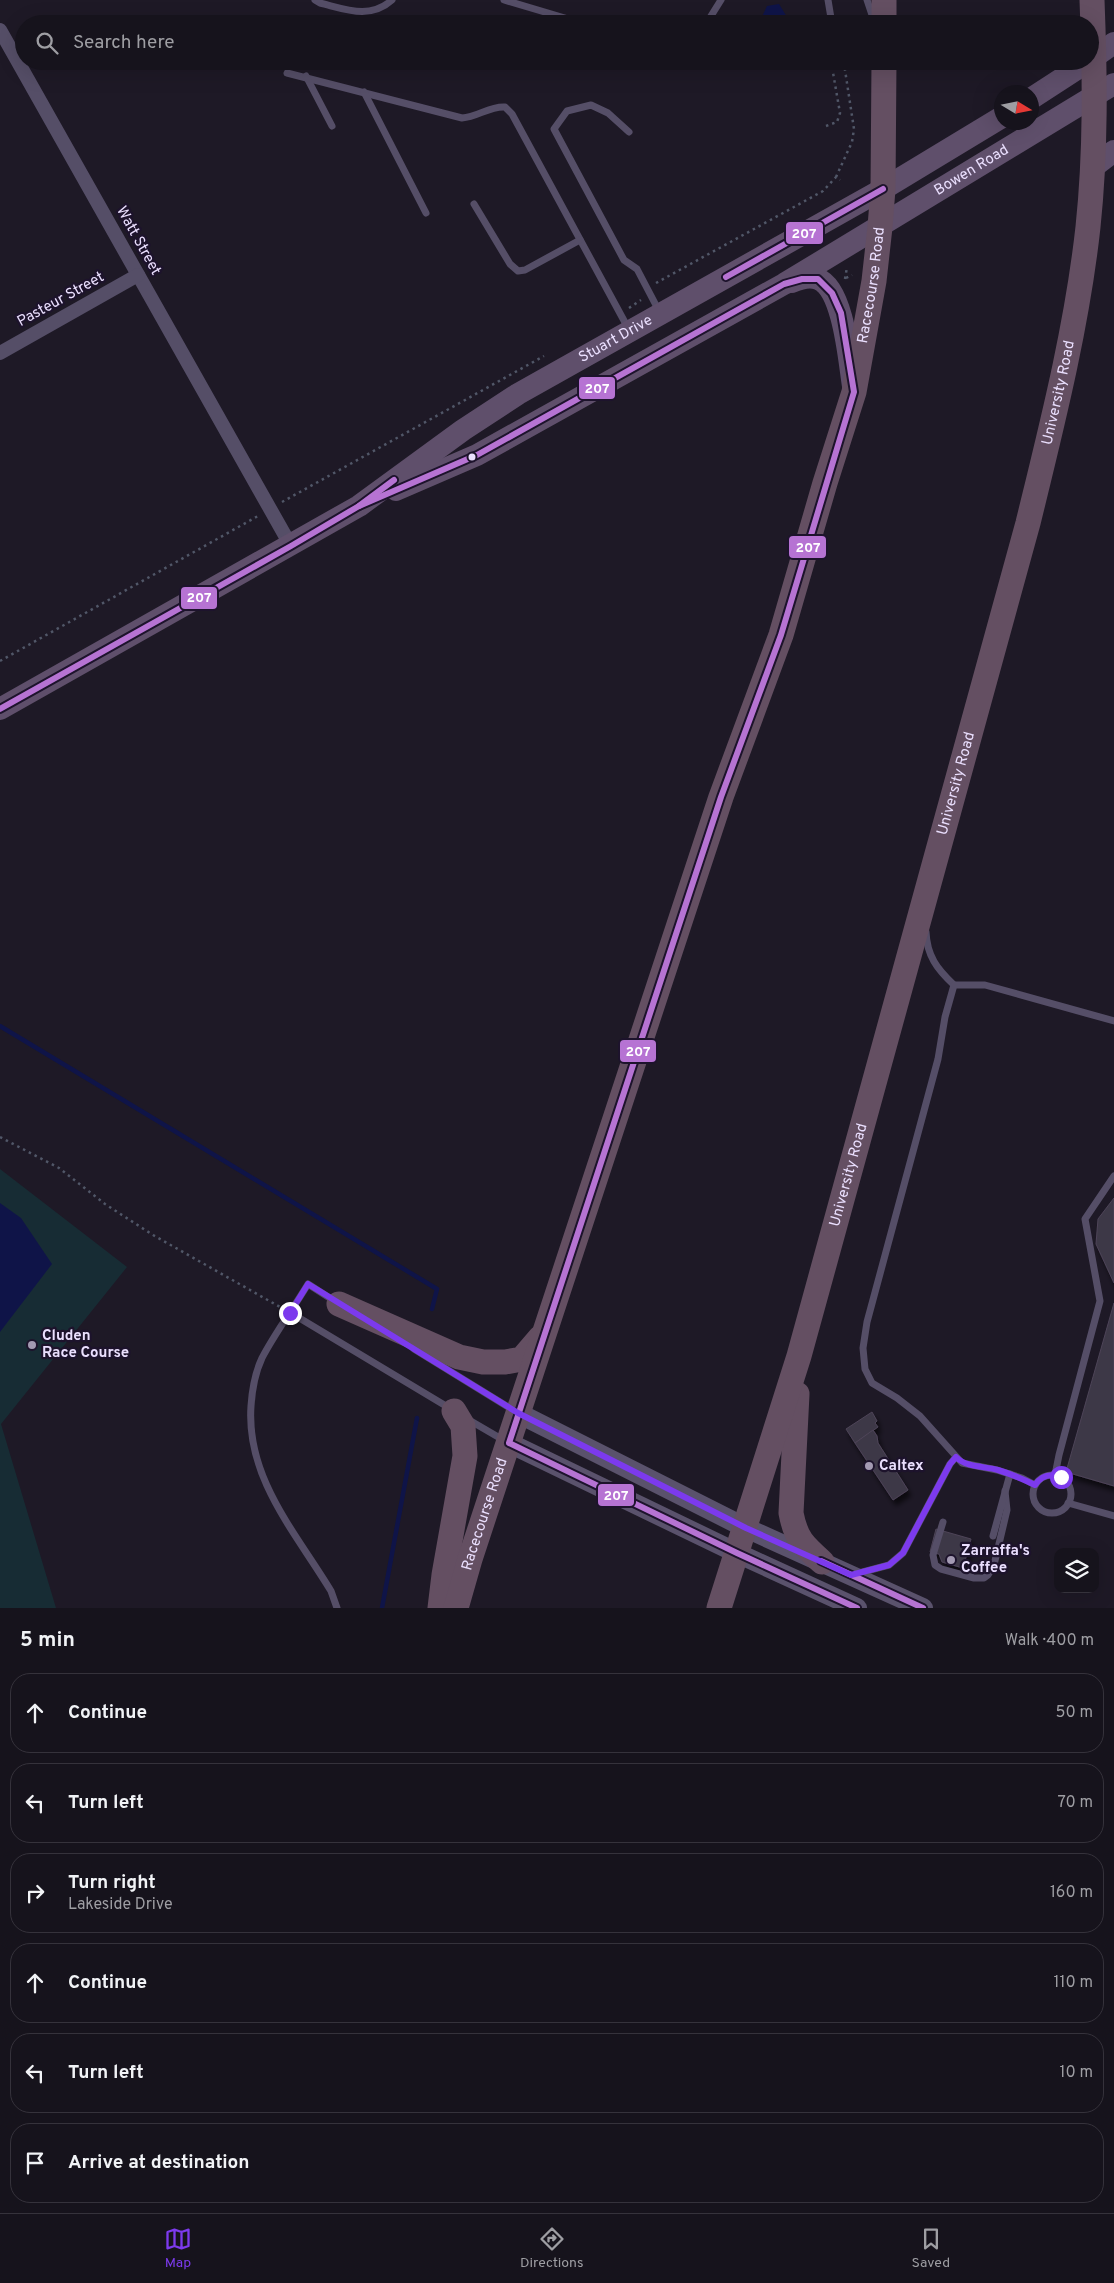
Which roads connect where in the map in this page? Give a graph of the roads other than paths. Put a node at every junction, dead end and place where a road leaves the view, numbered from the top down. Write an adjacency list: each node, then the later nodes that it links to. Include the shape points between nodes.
1 (315, 0): 2 (lane, via 320,4 362,13 381,9)
2 (392, 0)
3 (504, 0): 9 (lane)
4 (721, 0): 10 (lane)
5 (828, 0): 11 (lane)
6 (867, 0): 12 (lane)
7 (884, 0): 13 (highway)
8 (1092, 0): 14 (highway, University Road)
9 (555, 15)
10 (712, 15)
11 (830, 15)
12 (872, 15)
13 (884, 15)
14 (1092, 15)
15 (1, 35): 18 (street, Watt Street)
16 (1114, 43): 17 (main road)
17 (1099, 54)
18 (15, 60)
19 (21, 70): 38 (street, Watt Street)
20 (884, 70): 33 (highway)
21 (1075, 70): 27 (main road)
22 (1095, 70): 25 (highway, University Road)
23 (287, 73): 24 (lane)
24 (306, 76): 26 (lane); 29 (lane)
25 (1104, 89): 32 (highway, University Road); 36 (main road, Bowen Road)
26 (364, 92): 35 (lane); 37 (lane, via 462,118 474,118 495,106 505,106)
27 (1039, 93)
28 (994, 122): 33 (main road, Bowen Road)
29 (332, 126)
30 (629, 132): 40 (lane, via 608,113 591,105 567,111 554,129 624,260 637,269)
31 (1114, 150): 32 (main road)
32 (1092, 168): 47 (highway, University Road, via 1080,287 1060,394)
33 (883, 189): 36 (highway, Racecourse Road); 40 (main road, Stuart Drive)
34 (474, 204): 37 (lane, via 510,264 518,271 526,270)
35 (426, 213)
36 (880, 227): 39 (main road, Stuart Drive); 43 (highway, Racecourse Road)
37 (580, 240): 41 (lane)
38 (138, 275): 42 (street, Pasteur Street); 45 (street, Watt Street)
39 (784, 284): 43 (main road, via 818,279 832,293 841,313); 44 (main road, Stuart Drive, via 477,455)
40 (661, 313): 41 (main road, Stuart Drive)
41 (624, 322): 44 (main road, Stuart Drive, via 463,430)
42 (0, 353)
43 (854, 392): 53 (highway, Racecourse Road, via 781,635 722,797)
44 (358, 506): 45 (main road, Stuart Drive)
45 (291, 546): 46 (main road, Stuart Drive)
46 (0, 709)
47 (925, 901): 48 (lane, via 926,942 930,958); 56 (highway, University Road)
48 (954, 985): 49 (lane, via 986,985); 60 (lane, via 938,1059 862,1348 865,1369 872,1383 920,1416)
49 (1114, 1021)
50 (1114, 1176): 62 (lane, via 1085,1219 1100,1301)
51 (339, 1304): 52 (lane, via 308,1284); 53 (highway, via 460,1356 483,1362 522,1359); 54 (lane)
52 (290, 1313): 57 (lane); 73 (lane, via 261,1359 252,1390 250,1424 255,1458 270,1494 331,1591)
53 (545, 1332): 58 (highway, Racecourse Road)
54 (398, 1340)
55 (407, 1345): 58 (lane)
56 (799, 1356): 68 (highway, University Road); 71 (highway, via 791,1513 794,1530 802,1544)
57 (454, 1411): 59 (lane); 74 (highway, via 463,1426 465,1456)
58 (518, 1413): 59 (highway, Racecourse Road); 68 (street)
59 (509, 1443): 70 (street); 75 (highway, Racecourse Road)
60 (956, 1457): 61 (lane, via 962,1463); 72 (lane, via 903,1553 889,1565)
61 (1010, 1474): 63 (lane); 64 (lane)
62 (1055, 1475): 63 (lane, via 1043,1477); 65 (lane, via 1069,1486)
63 (1035, 1485): 65 (lane, via 1033,1498 1046,1512 1058,1511)
64 (1005, 1491): 67 (lane, via 1007,1510 994,1565 984,1578 974,1578 935,1565 933,1555); 69 (lane)
65 (1068, 1503): 66 (lane)
66 (1114, 1516)
67 (943, 1522)
68 (746, 1528): 70 (highway, University Road); 71 (street)
69 (993, 1536)
70 (737, 1553): 76 (highway); 77 (street)
71 (822, 1562): 72 (street)
72 (851, 1575): 78 (street)
73 (337, 1608)
74 (440, 1608)
75 (456, 1608)
76 (720, 1608)
77 (857, 1608)
78 (923, 1608)

